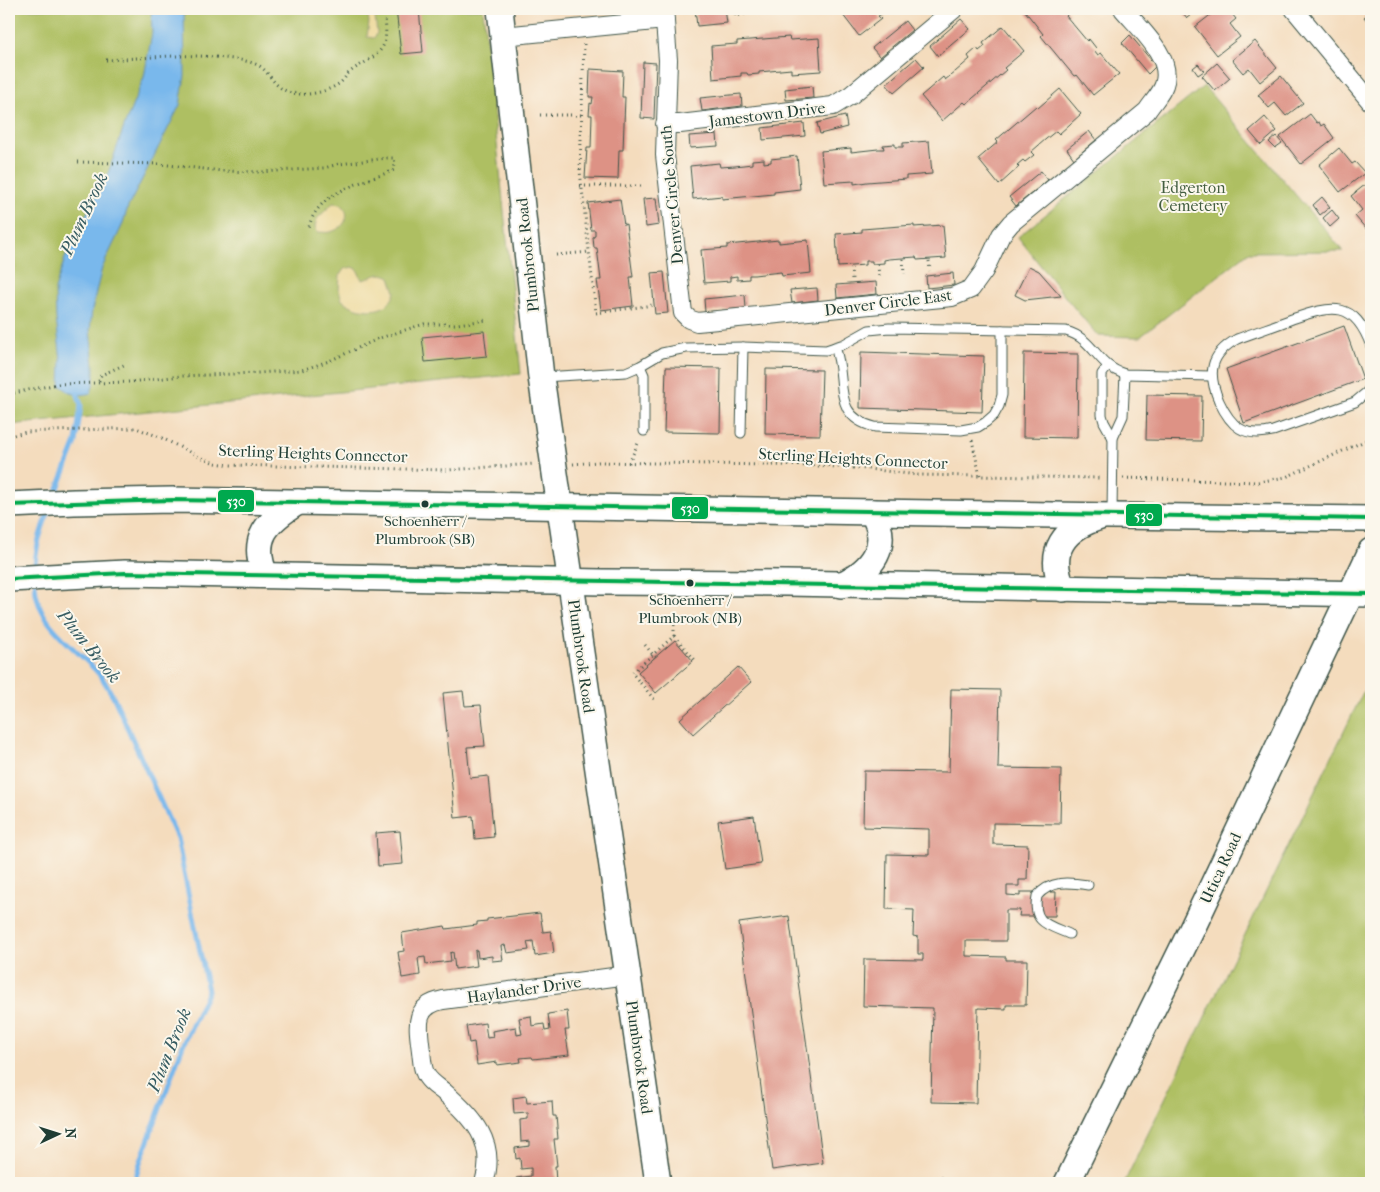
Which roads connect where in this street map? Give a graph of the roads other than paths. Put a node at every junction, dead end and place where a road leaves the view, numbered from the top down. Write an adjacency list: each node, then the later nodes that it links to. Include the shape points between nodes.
1 (500, 9): 6 (main road, Plumbrook Road)
2 (954, 9): 8 (street, Jamestown Drive, via 833,106)
3 (1123, 9): 9 (street, Denver Circle East, via 1163,58 1165,84 1147,111 1011,223 971,289 952,297 697,322)
4 (1294, 9): 7 (street)
5 (665, 14): 6 (street); 8 (street, Denver Circle South, via 668,60)
6 (503, 36): 18 (main road, Plumbrook Road)
7 (1371, 100)
8 (665, 124): 9 (street, Denver Circle South, via 665,155 680,292 683,313)
9 (689, 319)
10 (1002, 330): 13 (lane, via 879,328 861,333); 13 (lane, via 1002,395 999,406 986,422 970,429 864,425 855,419 844,403); 15 (lane, via 1074,333 1088,342)
11 (1371, 346): 17 (lane, via 1357,319 1343,310 1324,309 1229,343 1212,365)
12 (743, 347): 13 (lane, via 816,350); 14 (lane, via 671,350); 21 (lane)
13 (835, 347)
14 (640, 366): 18 (lane, via 626,372); 20 (lane, via 644,375)
15 (1108, 366): 16 (lane); 22 (lane, via 1102,374 1102,415)
16 (1125, 374): 17 (lane); 22 (lane, via 1123,416)
17 (1211, 376): 19 (lane, via 1214,390 1231,423 1241,430 1263,434 1355,402)
18 (541, 377): 25 (main road, Plumbrook Road)
19 (1371, 386)
20 (644, 431)
21 (741, 433)
22 (1113, 438): 27 (lane)
23 (298, 502): 24 (main road, via 123,501); 25 (main road); 30 (main road, via 275,518 262,534 258,550)
24 (16, 505)
25 (560, 506): 26 (main road); 32 (main road, Plumbrook Road)
26 (872, 512): 27 (main road); 33 (main road, via 880,530 877,553 863,572)
27 (1107, 516): 28 (main road); 34 (main road, via 1080,525 1063,540 1056,560 1058,579)
28 (1371, 519)
29 (1371, 551): 35 (main road, Utica Road)
30 (265, 576): 31 (main road, via 126,573); 32 (main road)
31 (18, 578)
32 (571, 581): 33 (main road); 38 (main road, Plumbrook Road)
33 (841, 584): 34 (main road)
34 (1063, 589): 35 (main road)
35 (1361, 594): 43 (main road, Utica Road)
36 (1088, 885): 37 (lane, via 1068,883 1049,886 1037,896 1036,913 1040,920)
37 (1069, 934)
38 (628, 975): 39 (street, Haylander Drive, via 443,1000 422,1010 418,1029 425,1074 473,1120 481,1134 488,1156); 40 (main road, Plumbrook Road)
39 (484, 1183)
40 (658, 1183)
41 (929, 1183): 42 (lane)
42 (946, 1183)
43 (1067, 1183)

